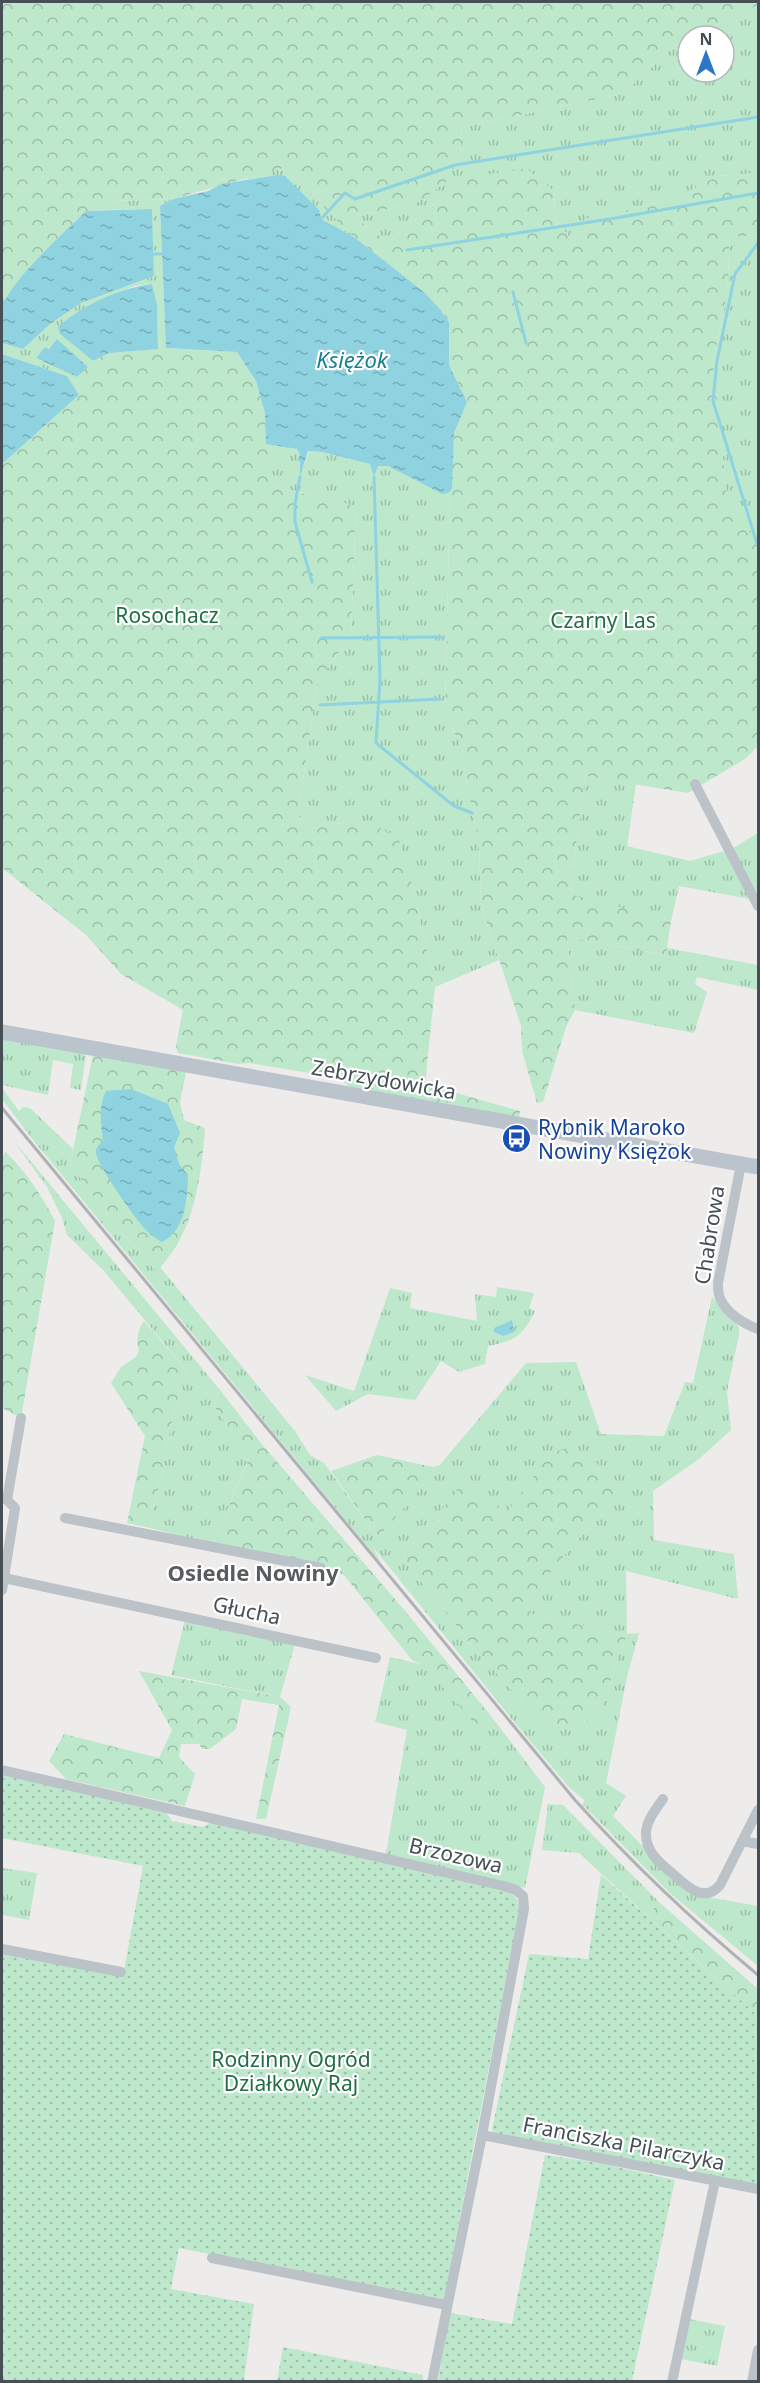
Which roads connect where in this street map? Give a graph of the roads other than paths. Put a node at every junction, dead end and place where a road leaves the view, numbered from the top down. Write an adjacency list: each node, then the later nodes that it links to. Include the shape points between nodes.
1 (695, 784): 2 (street)
2 (759, 906)
3 (2, 1032): 4 (street, Zebrzydowicka)
4 (741, 1164): 5 (street, Zebrzydowicka); 6 (street, Chabrowa, via 718,1283 720,1298 738,1319)
5 (759, 1167)
6 (759, 1329)
7 (21, 1418): 10 (street, via 7,1500 15,1508)
8 (65, 1518): 9 (street)
9 (321, 1568)
10 (4, 1578): 11 (street); 12 (street, Głucha)
11 (2, 1590)
12 (376, 1658)
13 (2, 1770): 20 (street, Brzozowa, via 504,1886 520,1893 524,1909)
14 (663, 1799): 16 (street, via 647,1826 648,1846 659,1862 695,1892 716,1890)
15 (759, 1810): 16 (street)
16 (742, 1842): 17 (street)
17 (759, 1844)
18 (2, 1949): 19 (street)
19 (121, 1972)
20 (482, 2135): 21 (street, Franciszka Pilarczyka); 24 (street, Brzozowa)
21 (715, 2181): 22 (street, Franciszka Pilarczyka); 27 (street)
22 (759, 2189)
23 (212, 2258): 24 (street)
24 (447, 2305): 26 (street, Brzozowa)
25 (759, 2350): 28 (street)
26 (432, 2382)
27 (672, 2382)
28 (752, 2382)

